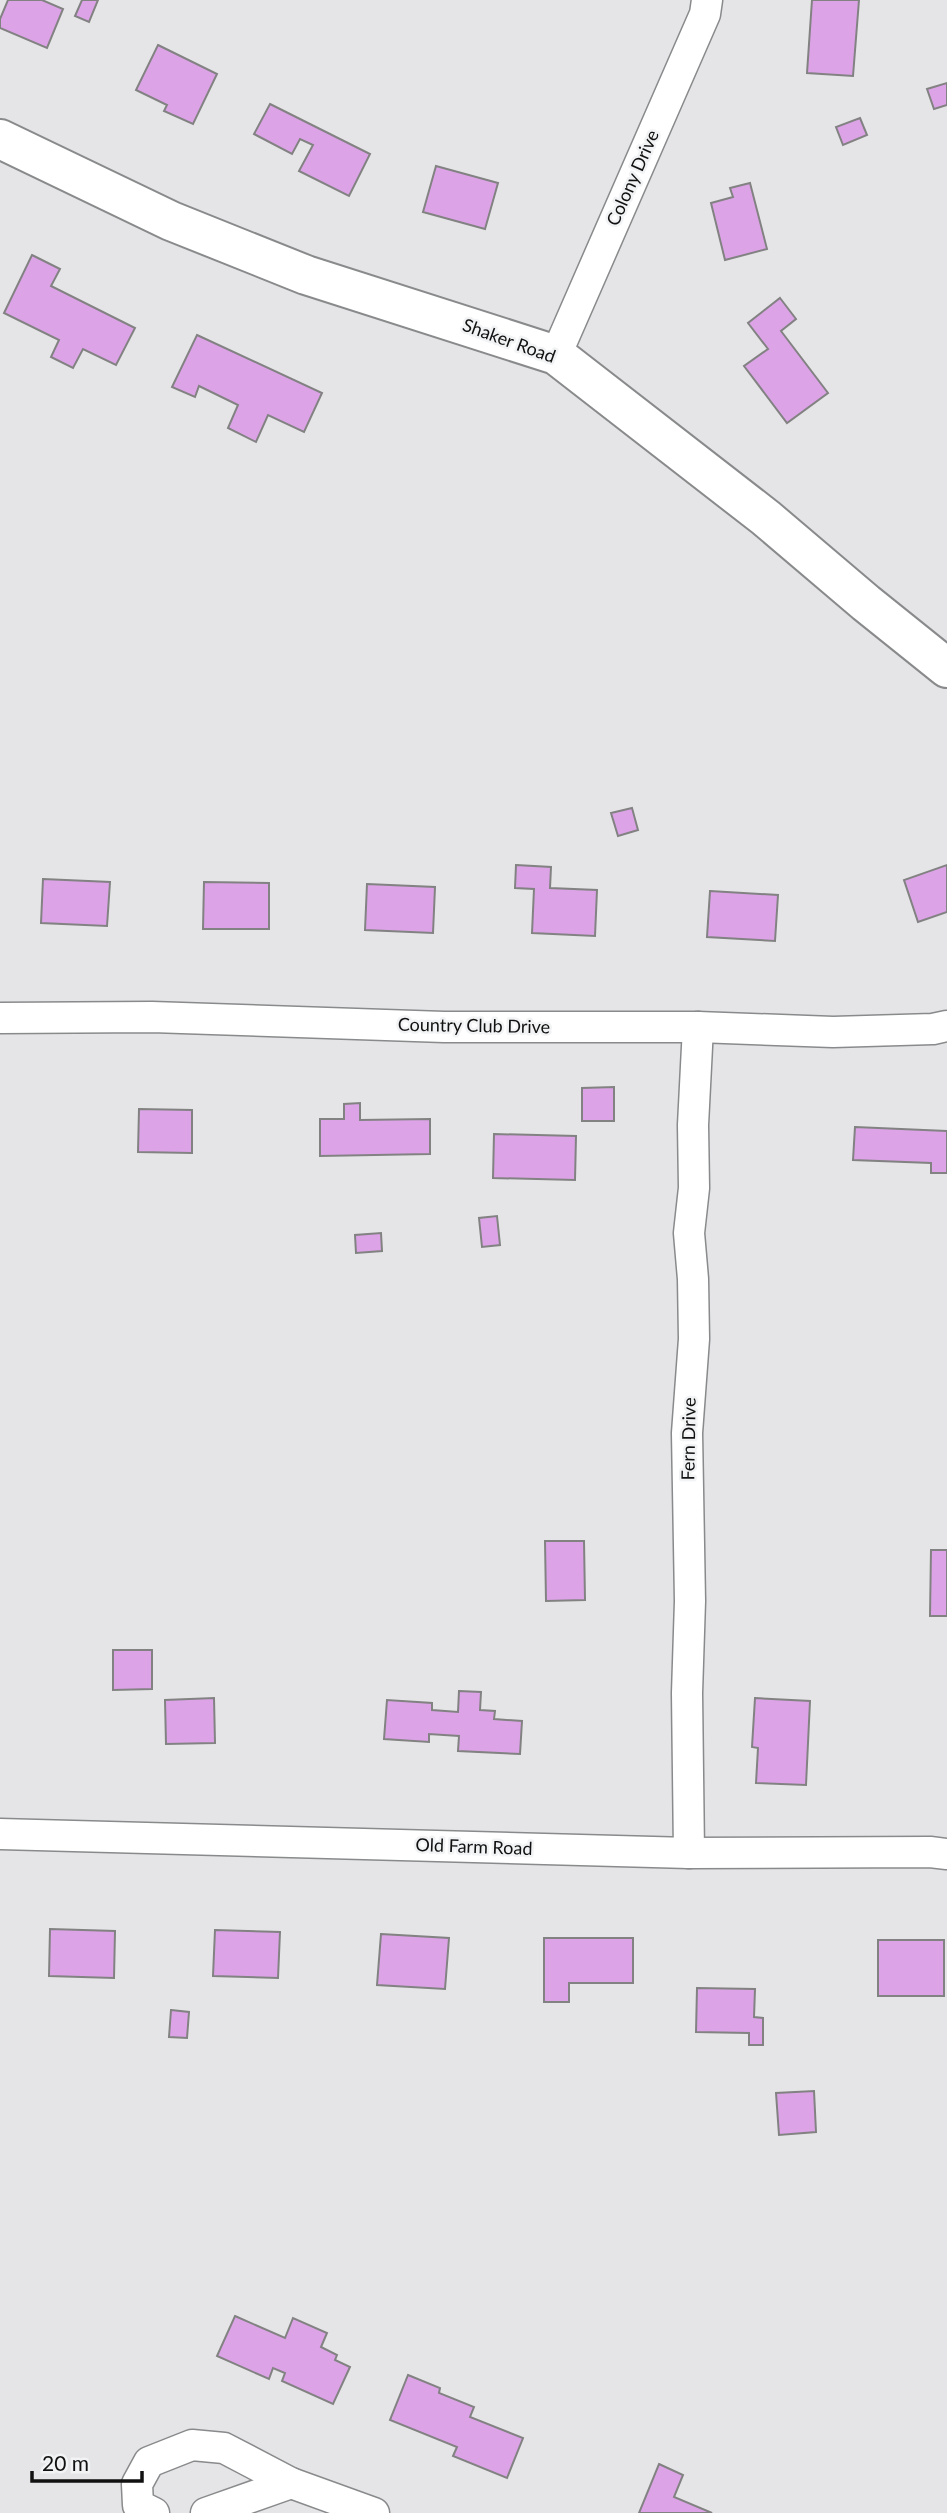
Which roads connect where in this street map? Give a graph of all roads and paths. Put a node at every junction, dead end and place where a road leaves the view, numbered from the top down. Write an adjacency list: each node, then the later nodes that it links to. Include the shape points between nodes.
1 (707, 0): 3 (street, Colony Drive, via 705,14)
2 (0, 139): 3 (street, Shaker Road, via 172,221 306,275)
3 (556, 355): 4 (street, Shaker Road, via 766,518)
4 (947, 668)
5 (0, 1018): 7 (street, Country Club Drive)
6 (947, 1026): 7 (street, Country Club Drive, via 833,1032)
7 (698, 1027): 9 (street, Fern Drive, via 689,1233 694,1339 687,1433)
8 (0, 1834): 9 (street, Old Farm Road)
9 (689, 1853): 10 (street, Old Farm Road)
10 (947, 1854)
11 (291, 2483): 12 (street, via 224,2448 192,2445 149,2462 137,2484 138,2505); 13 (street); 14 (street)
12 (154, 2513)
13 (206, 2513)
14 (374, 2513)

